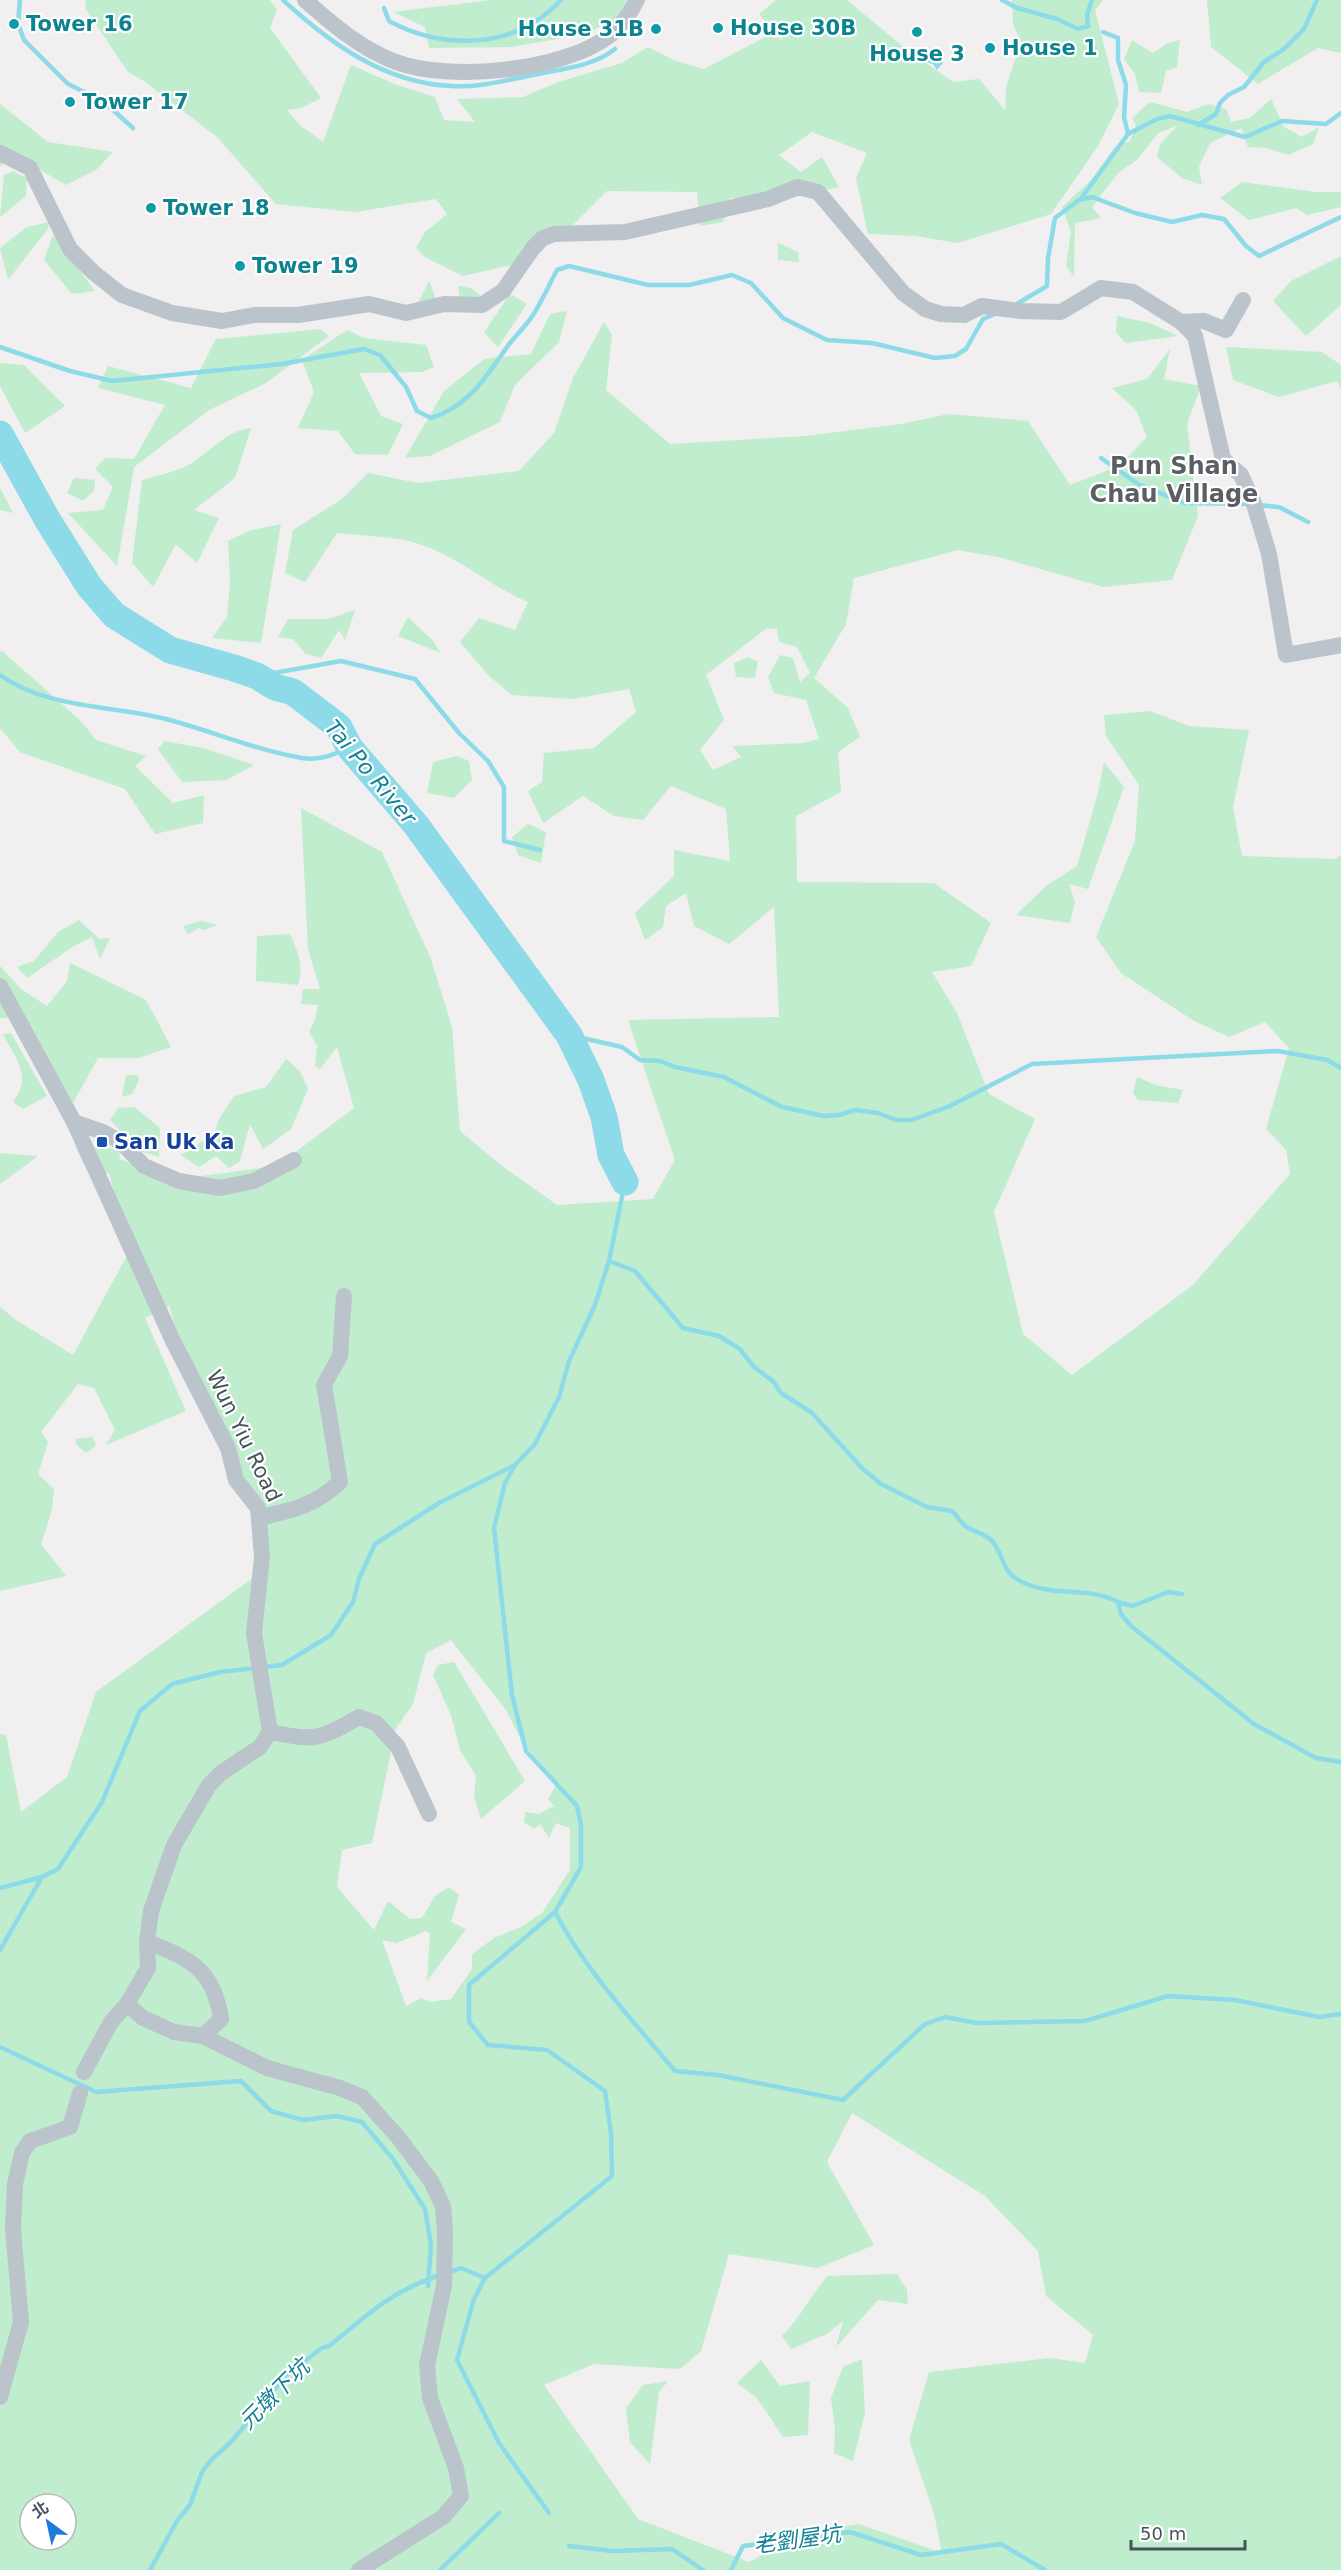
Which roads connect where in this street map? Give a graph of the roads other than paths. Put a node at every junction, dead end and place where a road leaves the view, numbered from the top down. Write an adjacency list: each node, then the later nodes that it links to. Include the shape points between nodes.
1 (305, 0): 2 (street, via 380,56 416,68 454,73 518,66 589,48 619,27)
2 (637, 0)
3 (0, 153): 5 (street, via 30,168 70,249 122,295 172,313 222,321 369,304 406,313 444,304 482,305 503,291 533,248 554,234 625,232 768,199 798,187 818,192 903,293 925,309 964,315 982,306 1061,312 1101,288 1133,292)
4 (1244, 300): 5 (street, via 1226,330 1203,321)
5 (1181, 322): 6 (street, via 1195,336 1223,459 1241,475 1253,501 1269,554 1286,655)
6 (1341, 645)
7 (0, 986): 8 (street, Wun Yiu Road)
8 (74, 1122): 9 (street, via 121,1142 144,1166 180,1181 220,1188 254,1181); 11 (street, Wun Yiu Road, via 173,1341 228,1448 236,1480 258,1508)
9 (294, 1160)
10 (344, 1296): 11 (street, via 340,1356 324,1385 340,1482 322,1498)
11 (260, 1518): 12 (street, Wun Yiu Road, via 262,1557 255,1633)
12 (270, 1732): 13 (street, via 306,1739 329,1733 359,1717 376,1722 398,1746); 14 (street, via 260,1747 220,1773 209,1785 174,1845 151,1911)
13 (429, 1814)
14 (147, 1942): 15 (street, via 148,1968); 16 (street, via 190,1961 211,1984 221,2019)
15 (127, 2004): 16 (street, via 142,2018 174,2032); 17 (street, via 111,2022)
16 (203, 2036): 20 (street, via 267,2068 362,2097 405,2145 431,2181 443,2206 444,2286 428,2365 430,2398 456,2468 461,2496 443,2517)
17 (84, 2072)
18 (80, 2093): 19 (street, via 70,2127 30,2141 18,2166 13,2229 21,2322)
19 (0, 2397)
20 (359, 2570)

